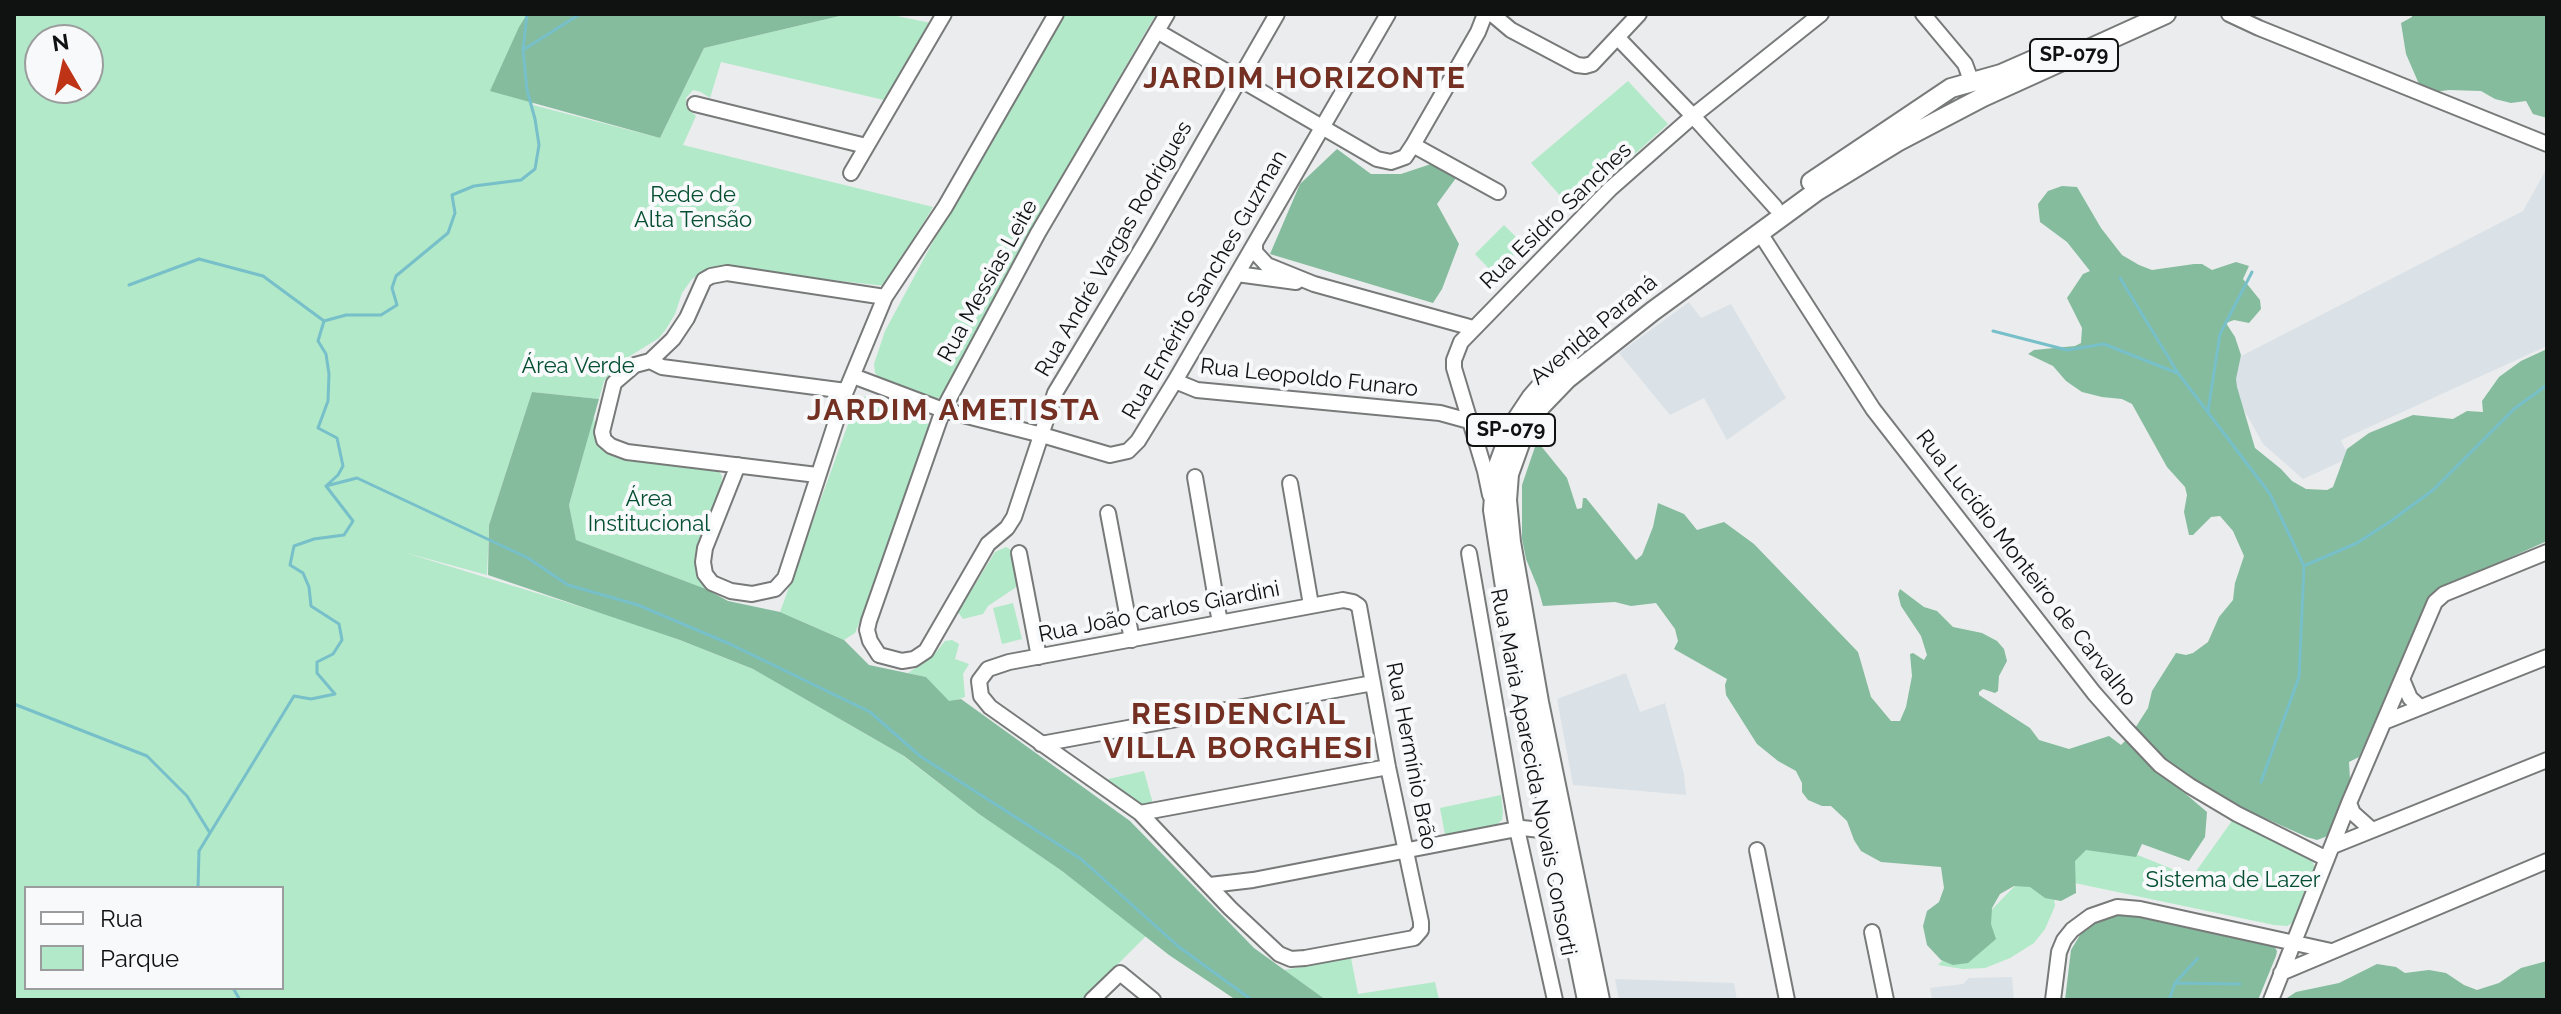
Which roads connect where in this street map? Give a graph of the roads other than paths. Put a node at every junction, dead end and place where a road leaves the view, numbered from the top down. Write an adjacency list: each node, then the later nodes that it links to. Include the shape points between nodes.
1 (944, 14): 23 (street)
2 (1056, 14): 31 (street, via 945,207)
3 (1167, 14): 13 (street, Rua Messias Leite)
4 (1277, 14): 15 (street, Rua André Vargas Rodrigues)
5 (1388, 14): 19 (street, Rua Emérito Sanches Guzman)
6 (1639, 14): 14 (street)
7 (1821, 14): 18 (street, Rua Esidro Sanches)
8 (1923, 14): 16 (street, via 1965,64)
9 (2137, 14): 16 (main road, Avenida Paraná / SP-079)
10 (2166, 14): 20 (main road, Avenida Paraná / SP-079)
11 (2229, 14): 21 (street)
12 (1491, 16): 14 (street, via 1577,65 1592,64); 22 (street)
13 (1157, 31): 15 (street); 38 (street, Rua Messias Leite, via 1038,233)
14 (1618, 38): 18 (street)
15 (1239, 79): 19 (street); 41 (street, Rua André Vargas Rodrigues, via 1055,393)
16 (1972, 83): 20 (main road, via 1964,98); 26 (main road, Avenida Paraná / SP-079, via 1937,95)
17 (695, 104): 23 (street)
18 (1693, 116): 26 (street); 32 (street, Rua Esidro Sanches, via 1610,189)
19 (1323, 127): 22 (street, via 1385,162 1405,157); 28 (street, Rua Emérito Sanches Guzman)
20 (1897, 142): 27 (main road, Avenida Paraná / SP-079)
21 (2547, 144)
22 (1413, 145): 25 (street)
23 (866, 146): 24 (street)
24 (851, 173)
25 (1498, 192)
26 (1775, 207): 46 (main road, Avenida Paraná / SP-079, via 1544,383 1521,412 1502,450)
27 (1760, 233): 77 (street, Rua Lucídio Monteiro de Carvalho, via 1873,409 2114,716 2160,765 2190,786 2237,814); 90 (main road, Avenida Paraná / SP-079, via 1558,387 1523,435 1509,474 1508,517 1518,586)
28 (1255, 245): 29 (street, Rua Emérito Sanches Guzman); 30 (street, via 1267,265)
29 (1237, 274): 30 (street); 35 (street, Rua Emérito Sanches Guzman)
30 (1314, 284): 32 (street)
31 (885, 297): 33 (street, via 719,273 704,280 680,329); 34 (street)
32 (1473, 328): 37 (street, Rua Esidro Sanches, via 1454,360)
33 (650, 361): 36 (street, via 662,367); 42 (street, via 635,365 614,383 604,440 627,452)
34 (853, 376): 36 (street); 38 (street, Rua Emérito Sanches Guzman)
35 (1175, 381): 39 (street, Rua Leopoldo Funaro, via 1197,390); 41 (street, Rua Emérito Sanches Guzman, via 1138,441 1122,453 1110,455)
36 (846, 391): 43 (street)
37 (1461, 392): 39 (street, Rua Leopoldo Funaro, via 1459,403); 40 (street, Rua Esidro Sanches)
38 (943, 410): 41 (street, Rua Emérito Sanches Guzman); 54 (street, Rua Messias Leite)
39 (1440, 413): 40 (street, Rua Leopoldo Funaro)
40 (1469, 421): 46 (street, Rua Esidro Sanches)
41 (1042, 435): 54 (street, Rua André Vargas Rodrigues, via 1014,517 988,544 926,651 902,661 879,655)
42 (738, 465): 43 (street); 43 (street, via 703,562 712,583 752,594 781,584)
43 (817, 475)
44 (1195, 477): 53 (street)
45 (1290, 483): 52 (street)
46 (1493, 510): 67 (main road, Avenida Paraná / SP-079)
47 (1108, 513): 55 (street)
48 (2547, 552): 58 (street, via 2439,597)
49 (1019, 553): 56 (street)
50 (1469, 553): 71 (street, Rua Maria Aparecida Novais Consorti)
51 (1353, 602): 52 (street, Rua João Carlos Giardini); 59 (street, Rua Hermínio Brão, via 1359,606)
52 (1311, 605): 53 (street, Rua João Carlos Giardini)
53 (1220, 623): 55 (street, Rua João Carlos Giardini)
54 (867, 630)
55 (1132, 640): 56 (street, Rua João Carlos Giardini)
56 (1039, 657): 63 (street, Rua João Carlos Giardini, via 988,669 979,681 981,696 990,707)
57 (2547, 657): 60 (street)
58 (2402, 679): 60 (street); 61 (street)
59 (1373, 683): 62 (street); 66 (street, Rua Hermínio Brão)
60 (2420, 707): 61 (street)
61 (2384, 722): 68 (street)
62 (1093, 734): 63 (street); 65 (street)
63 (1041, 744): 65 (street)
64 (2547, 760): 72 (street)
65 (1069, 762): 70 (street)
66 (1388, 767): 69 (street); 76 (street, Rua Hermínio Brão)
67 (1546, 800): 71 (street, via 1538,817); 74 (main road, Avenida Paraná / SP-079)
68 (2349, 803): 72 (street); 77 (street)
69 (1181, 806): 70 (street); 73 (street)
70 (1140, 813): 73 (street)
71 (1520, 829): 74 (street, via 1541,830); 76 (street); 88 (street, Rua Maria Aparecida Novais Consorti)
72 (2372, 830): 77 (street)
73 (1159, 831): 80 (street)
74 (1555, 841): 89 (main road, Avenida Paraná / SP-079)
75 (1757, 850): 91 (street)
76 (1407, 851): 79 (street); 81 (street, Rua Hermínio Brão, via 1421,922 1414,938 1291,959)
77 (2330, 852): 83 (street)
78 (2547, 861): 84 (street)
79 (1253, 880): 80 (street); 81 (street, via 1234,895)
80 (1210, 885): 81 (street)
81 (1230, 908)
82 (1872, 932): 92 (street)
83 (2294, 941): 84 (street); 85 (street); 93 (street, via 2129,907 2103,911 2064,940)
84 (2331, 951): 85 (street)
85 (2281, 973): 94 (street)
86 (1092, 1000): 87 (street, via 1120,973)
87 (1153, 1000)
88 (1555, 1000)
89 (1587, 1000)
90 (1600, 1000)
91 (1787, 1000)
92 (1886, 1000)
93 (2053, 1000)
94 (2271, 1000)

